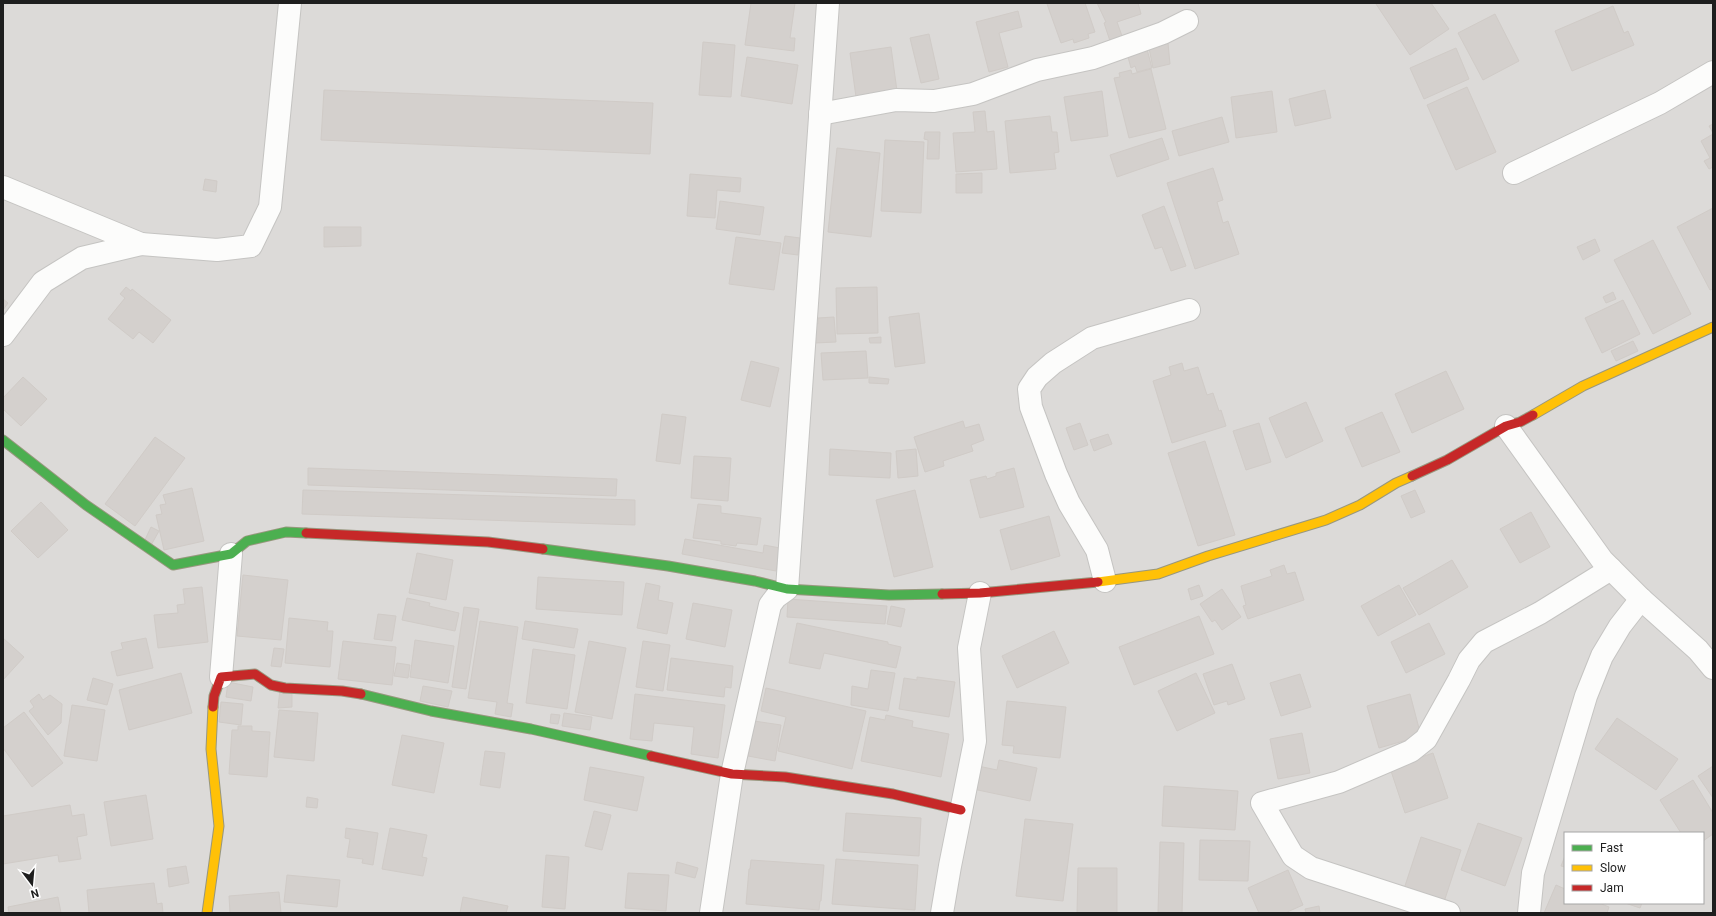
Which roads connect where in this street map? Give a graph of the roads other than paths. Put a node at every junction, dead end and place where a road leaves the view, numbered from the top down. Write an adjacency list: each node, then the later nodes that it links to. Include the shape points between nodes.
1 (290, 3): 8 (street, via 270,207 250,246 217,250)
2 (828, 3): 5 (street)
3 (1187, 21): 5 (street, via 1163,33 1093,58 1037,70 973,94 934,101 896,100)
4 (1713, 72): 6 (street, via 1660,103)
5 (820, 114): 18 (street)
6 (1514, 173)
7 (3, 187): 8 (street)
8 (141, 244): 11 (street, via 82,258 43,282)
9 (1189, 310): 17 (street, via 1092,338 1053,363 1037,377 1029,389 1031,407 1056,474 1069,503 1097,550)
10 (1713, 327): 12 (street, via 1583,386 1520,422)
11 (3, 335)
12 (1506, 426): 15 (street); 17 (street, via 1447,460 1396,483 1360,505 1326,520 1158,574)
13 (3, 440): 14 (street, via 61,488 173,565)
14 (231, 554): 16 (street, via 247,541 286,532 480,541 668,566); 23 (street)
15 (1611, 569): 20 (street); 29 (street, via 1540,613 1484,642 1469,660 1426,739 1411,751 1339,782 1262,804 1293,856 1311,868)
16 (755, 581): 18 (street); 21 (street)
17 (1105, 581): 19 (street)
18 (787, 589): 19 (street, via 889,595); 21 (street)
19 (980, 593): 25 (street, via 969,648 975,741)
20 (1641, 599): 22 (street, via 1698,650); 30 (street, via 1620,626 1602,656 1586,696 1533,873)
21 (770, 605): 24 (street)
22 (1713, 668)
23 (221, 677): 24 (street, via 255,674 271,685 285,688 342,691 374,696 431,711 531,729); 26 (street, via 214,696 211,749 219,826)
24 (732, 774): 25 (street, via 785,777 893,794); 27 (street)
25 (962, 810): 28 (street)
26 (208, 913)
27 (710, 913)
28 (943, 913)
29 (1449, 913)
30 (1529, 913)

